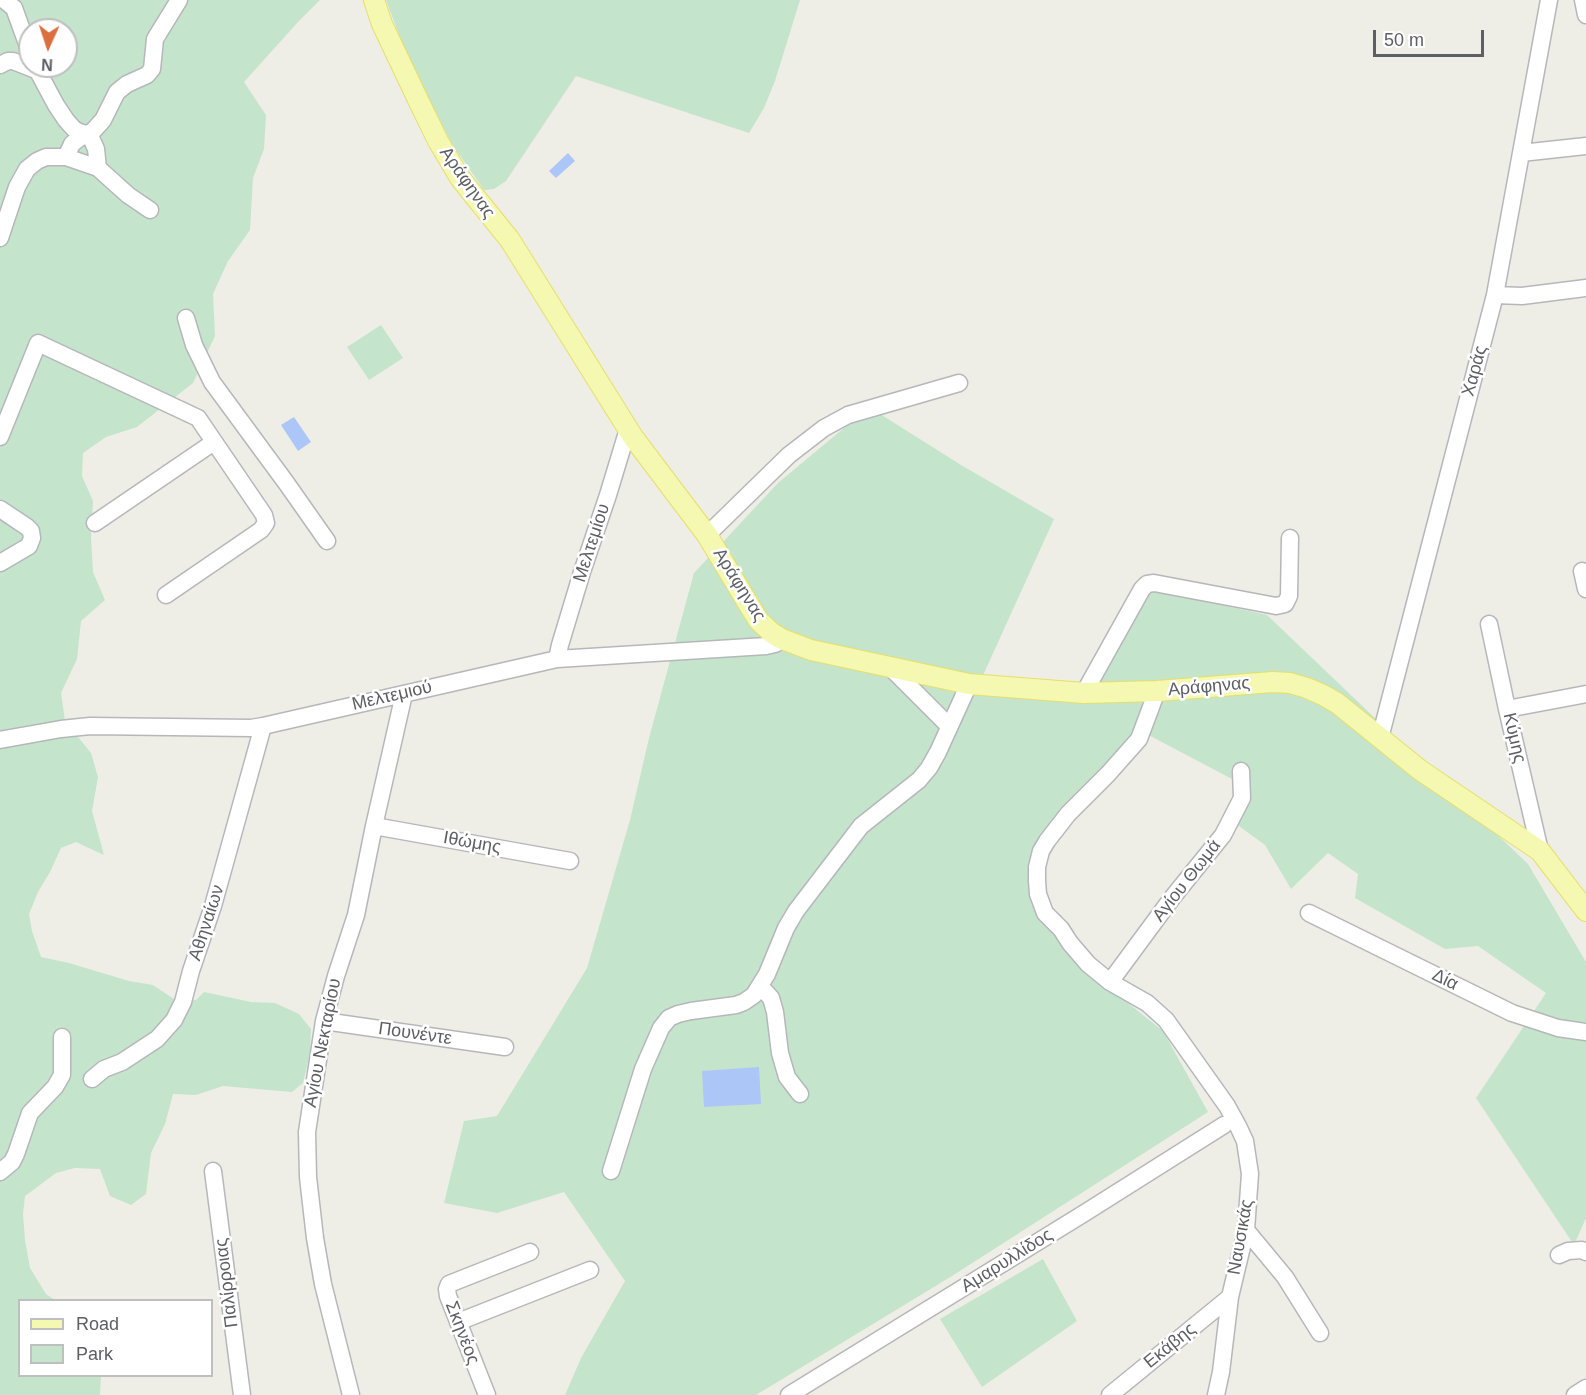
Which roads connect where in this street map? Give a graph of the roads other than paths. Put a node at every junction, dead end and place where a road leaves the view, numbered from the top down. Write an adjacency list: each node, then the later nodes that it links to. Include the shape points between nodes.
1 (4, 0): 7 (street, via 14,8)
2 (179, 0): 11 (street, via 155,39 152,69 117,92 103,120)
3 (374, 0): 22 (main road, Αράφηνας, via 438,141 460,178 510,240)
4 (1549, 0): 13 (street, Χαράς)
5 (1583, 0): 6 (street)
6 (1586, 15)
7 (18, 19)
8 (18, 63): 9 (street)
9 (0, 65)
10 (41, 78): 11 (street, via 66,120)
11 (86, 134): 14 (street, via 72,144); 15 (street, via 96,149)
12 (1586, 146): 13 (street)
13 (1521, 153): 19 (street, Χαράς)
14 (66, 157): 15 (street); 17 (street, via 46,157 27,169)
15 (98, 168): 16 (street)
16 (150, 210)
17 (0, 238)
18 (1586, 288): 19 (street, via 1522,296)
19 (1495, 295): 46 (street, Χαράς)
20 (186, 318): 29 (street, via 212,382)
21 (959, 383): 27 (street, via 848,415 824,428 789,455)
22 (628, 429): 27 (main road, Αράφηνας); 36 (street, Μελτεμίου)
23 (0, 437): 24 (street, via 38,343 194,416)
24 (214, 442): 26 (street); 33 (street, via 266,523)
25 (0, 509): 30 (street, via 27,527 32,538 29,546)
26 (95, 523)
27 (707, 535): 35 (main road, Αράφηνας, via 759,621)
28 (1290, 538): 40 (street, via 1289,596 1285,604 1276,606 1147,584)
29 (327, 541)
30 (0, 563)
31 (1582, 571): 32 (street)
32 (1586, 589)
33 (166, 595)
34 (1489, 624): 43 (street, Κύμης)
35 (782, 639): 36 (street, Μελτεμιού, via 766,646); 37 (main road, Αράφηνας, via 811,650)
36 (557, 658): 41 (street, Μελτεμιού)
37 (890, 667): 38 (main road, Αράφηνας); 45 (street)
38 (969, 684): 40 (main road, Αράφηνας); 45 (street)
39 (1157, 691): 40 (main road, Αράφηνας); 46 (main road, Αράφηνας, via 1290,683 1330,698); 54 (street, Ναυσικάς, via 1139,739 1068,814 1044,846 1037,867 1038,894 1045,913 1088,964)
40 (1084, 693)
41 (404, 694): 44 (street, Μελτεμιού); 49 (street, Αγίου Νεκταρίου)
42 (1586, 694): 43 (street)
43 (1507, 709): 50 (street, Κύμης)
44 (263, 726): 47 (street, Μελτεμιού, via 90,726); 60 (street, Αθηναίων, via 183,1002 157,1039)
45 (949, 726): 55 (street, via 929,768 861,826 796,911)
46 (1380, 738): 50 (main road, Αράφηνας, via 1420,770)
47 (0, 740)
48 (1241, 771): 54 (street, Αγίου Θωμά, via 1242,798 1223,835)
49 (374, 826): 51 (street, Ιθώμης); 56 (street, Αγίου Νεκταρίου, via 356,915)
50 (1540, 851): 52 (main road, Αράφηνας)
51 (570, 861)
52 (1586, 911)
53 (1309, 913): 57 (street, Δία, via 1512,1012 1558,1028)
54 (1110, 982): 61 (street, Ναυσικάς, via 1157,1011)
55 (760, 986): 62 (street, via 771,998 787,1077); 65 (street, via 754,995 736,1005 669,1018 643,1069)
56 (324, 1021): 59 (street, Πουνέντε); 79 (street, Αγίου Νεκταρίου, via 307,1132 308,1177 323,1284)
57 (1586, 1032)
58 (62, 1037): 67 (street, via 62,1075 30,1113 12,1162)
59 (505, 1047)
60 (92, 1079)
61 (1214, 1086): 63 (street, via 1216,1110); 64 (street, Ναυσικάς)
62 (800, 1094)
63 (1224, 1125): 64 (street); 76 (street, Αμαρυλλίδος)
64 (1245, 1141): 68 (street, Ναυσικάς, via 1250,1174)
65 (611, 1170)
66 (213, 1171): 78 (street, Παλίρροιας)
67 (0, 1172)
68 (1245, 1230): 73 (street, Ναυσικάς); 75 (street, via 1285,1277)
69 (530, 1252): 74 (street, Σκηνέος, via 449,1284 448,1296)
70 (1586, 1252): 71 (street)
71 (1559, 1255)
72 (590, 1270): 74 (street)
73 (1230, 1297): 82 (street, Εκάβης); 83 (street, Ναυσικάς)
74 (458, 1322): 80 (street, Σκηνέος)
75 (1320, 1333)
76 (815, 1387): 81 (street, Αμαρυλλίδος)
77 (1586, 1388): 84 (street)
78 (242, 1395)
79 (351, 1395)
80 (487, 1395)
81 (789, 1395)
82 (1110, 1395)
83 (1216, 1395)
84 (1575, 1395)

